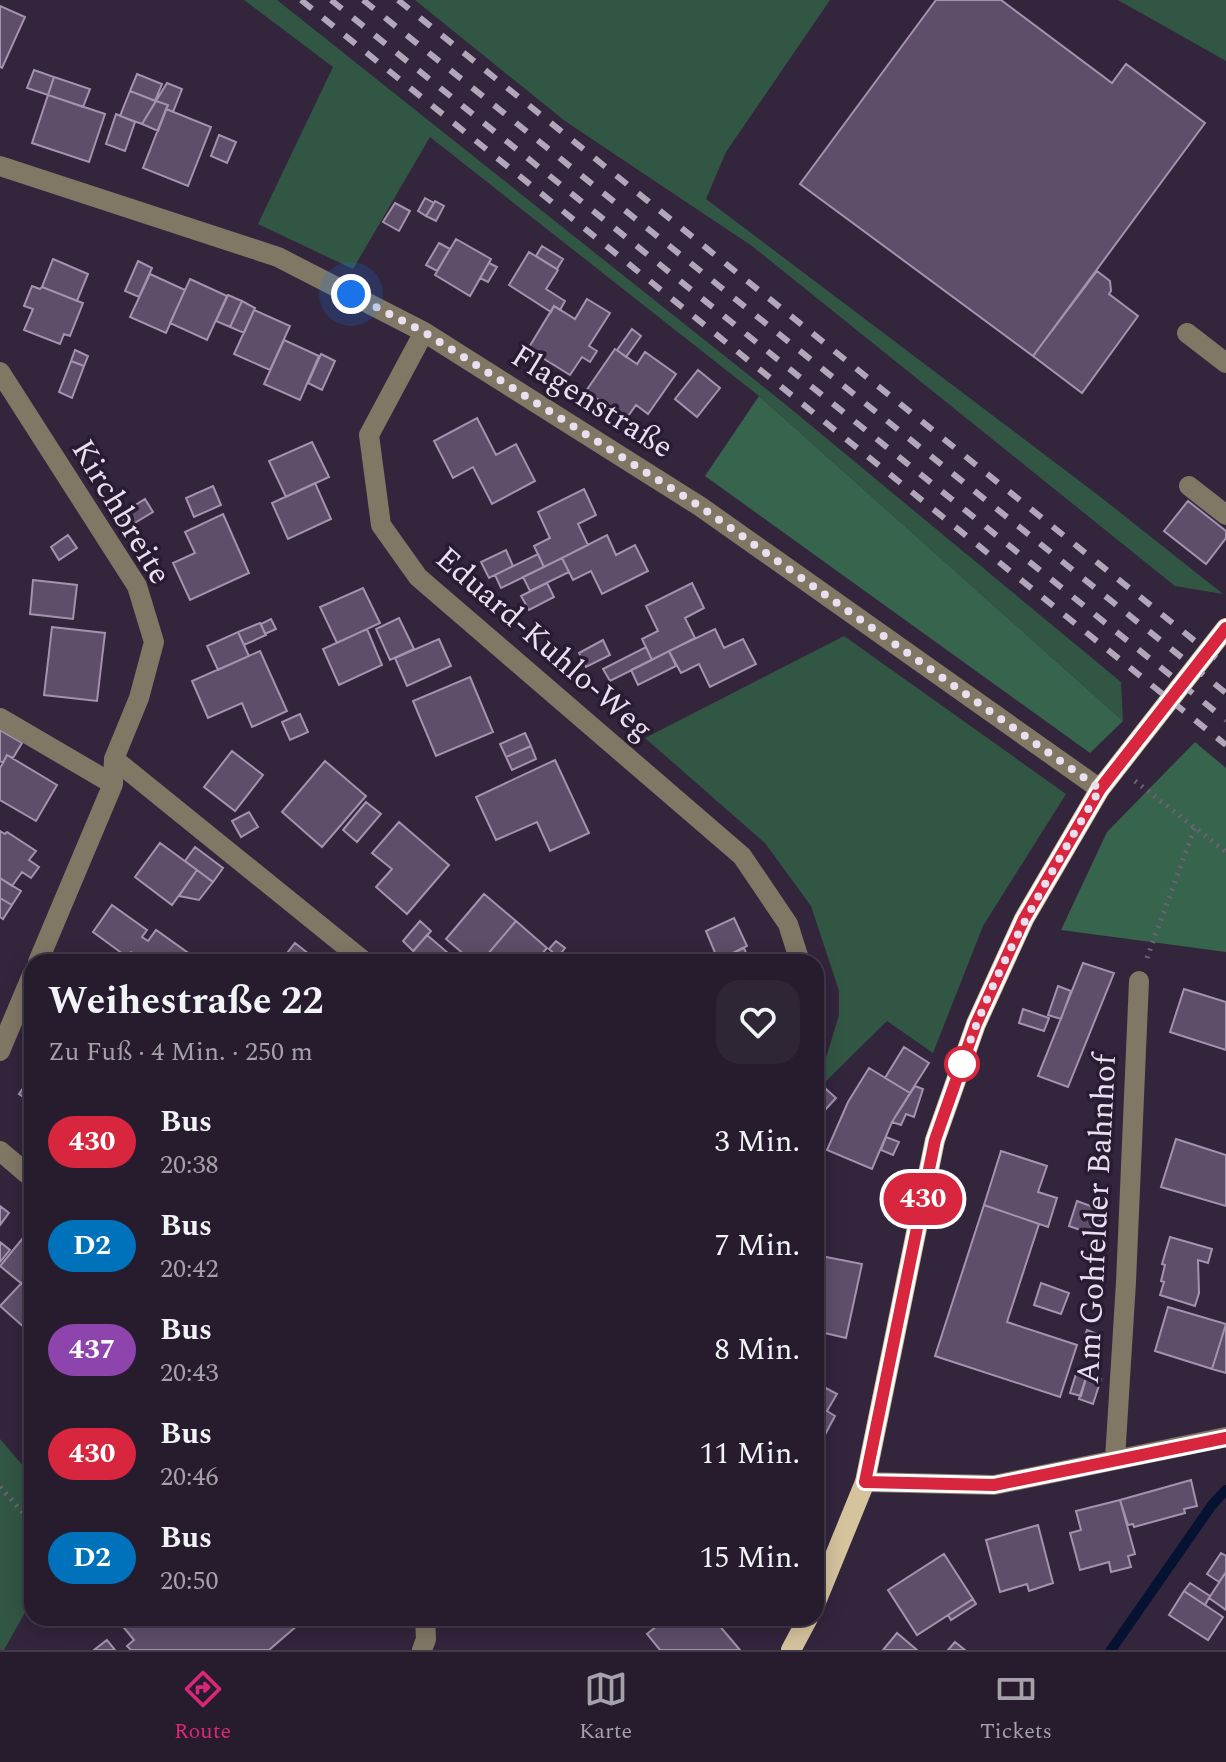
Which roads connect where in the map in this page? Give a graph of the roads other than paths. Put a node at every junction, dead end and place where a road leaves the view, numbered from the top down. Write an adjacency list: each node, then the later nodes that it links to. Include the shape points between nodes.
1 (0, 166): 2 (street, Flagenstraße, via 278,257)
2 (424, 332): 12 (street, Flagenstraße, via 701,507); 15 (street, Eduard-Kuhlo-Weg, via 369,435 381,525 418,577 742,856 788,924)
3 (1187, 333): 4 (street)
4 (1226, 363)
5 (0, 372): 10 (street, Kirchbreite, via 137,586 154,642)
6 (1189, 486): 7 (street)
7 (1226, 515)
8 (1226, 628): 12 (main road)
9 (0, 718): 11 (street)
10 (114, 759): 11 (street, Kirchbreite); 14 (street)
11 (113, 784): 13 (street, Kirchbreite)
12 (1100, 789): 23 (main road, via 1024,919 976,1024 935,1140)
13 (41, 954)
14 (355, 954)
15 (797, 954)
16 (1139, 981): 22 (street, Am Gohfelder Bahnhof)
17 (24, 994): 18 (street)
18 (0, 1051)
19 (0, 1151): 20 (street)
20 (24, 1171)
21 (1226, 1437): 22 (street)
22 (1115, 1459): 23 (street, via 994,1485)
23 (865, 1482): 24 (main road)
24 (824, 1582)
25 (425, 1626): 27 (street)
26 (804, 1626): 28 (main road)
27 (422, 1650)
28 (791, 1650)

